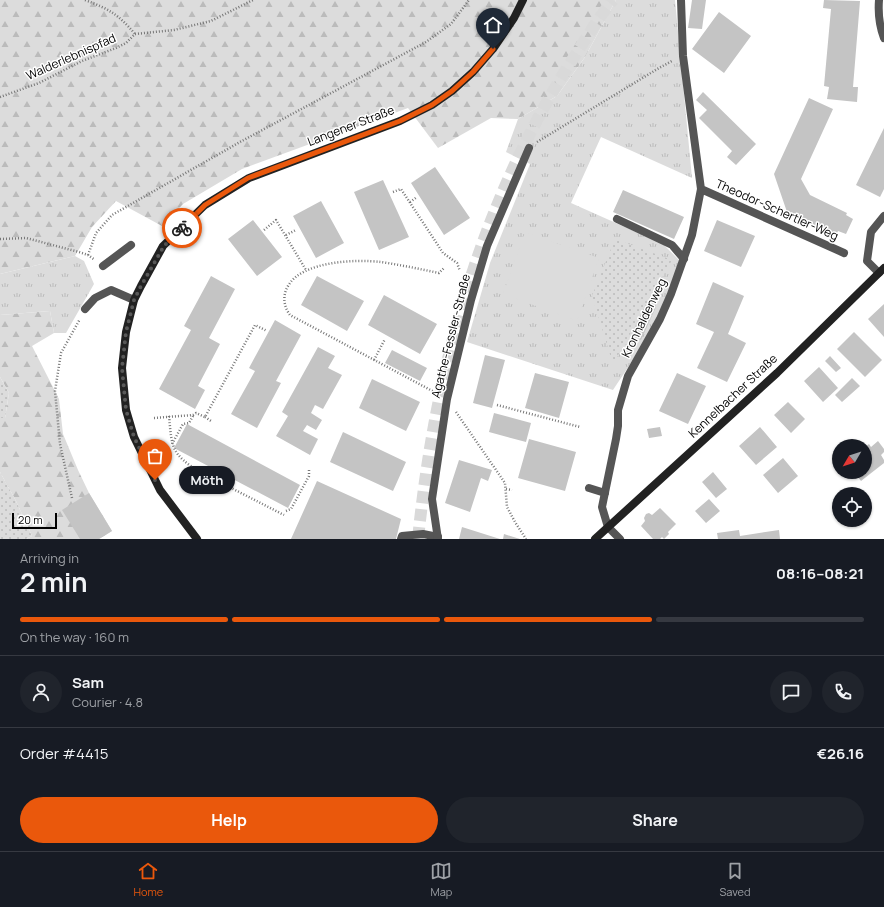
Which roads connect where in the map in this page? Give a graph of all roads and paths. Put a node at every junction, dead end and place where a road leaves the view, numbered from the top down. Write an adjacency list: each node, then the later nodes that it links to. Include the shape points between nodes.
1 (85, 0): 7 (path, Walderlebnispfad, via 107,8 123,20)
2 (253, 0): 7 (path, via 211,21 174,30)
3 (469, 0): 21 (path, via 451,24 426,42 246,138 112,215 96,233 88,255 26,238)
4 (523, 0): 30 (main road, Langener Straße, via 493,49 473,72 432,105 400,121 248,178 205,205 164,246)
5 (681, 0): 9 (street, Kronhaldenweg)
6 (879, 0): 8 (street, via 878,16)
7 (135, 34): 10 (path, Walderlebnispfad, via 116,48 82,61 39,83)
8 (884, 38)
9 (683, 56): 11 (path, via 659,68); 12 (street, Kronhaldenweg)
10 (0, 97)
11 (529, 148): 35 (street, Agathe-Fessler-Straße, via 487,246)
12 (701, 189): 23 (street, Theodor-Schertler-Weg); 24 (street, Kronhaldenweg, via 692,235)
13 (393, 192): 15 (path, via 401,189)
14 (417, 197): 15 (path)
15 (410, 202): 28 (path, via 443,253 457,263)
16 (884, 216): 29 (street, via 871,232 867,261)
17 (617, 218): 24 (street, via 672,245)
18 (264, 230): 20 (path, via 276,220)
19 (296, 230): 20 (path)
20 (286, 235): 27 (path)
21 (0, 240)
22 (131, 245): 25 (street)
23 (844, 253)
24 (684, 259): 49 (street, Kronhaldenweg, via 660,319 628,376 618,410 616,439)
25 (103, 266)
26 (444, 268): 27 (path, via 439,273 380,262 350,262 322,264)
27 (306, 270): 34 (path, via 297,275 286,290 286,309 290,315)
28 (460, 270)
29 (882, 270): 53 (main road, Kennelbacher Straße, via 777,373)
30 (134, 300): 31 (street, via 111,290 95,298); 56 (main road, Langener Straße, via 126,332 122,368 126,410 134,437 160,490)
31 (85, 309): 50 (path, via 61,353 55,391 60,444)
32 (267, 331): 40 (path, via 255,325)
33 (385, 339): 34 (path)
34 (374, 360): 35 (path)
35 (447, 398): 37 (street, Agathe-Fessler-Straße)
36 (497, 405): 43 (path)
37 (446, 408): 47 (path, via 458,414 503,480); 55 (street, Agathe-Fessler-Straße, via 432,499)
38 (193, 415): 39 (path); 40 (path); 44 (path, via 189,423 183,424)
39 (169, 416): 41 (path); 44 (path)
40 (204, 417): 42 (path)
41 (154, 418)
42 (211, 421)
43 (580, 427)
44 (172, 444): 52 (path, via 178,455 190,466)
45 (309, 469): 51 (path, via 309,476 291,509)
46 (589, 488): 49 (street)
47 (506, 489): 48 (path); 57 (path, via 507,507)
48 (512, 490)
49 (605, 493): 53 (street, Kronhaldenweg, via 602,507)
50 (72, 498)
51 (286, 511)
52 (284, 515)
53 (608, 527): 58 (main road, Kennelbacher Straße); 59 (street)
54 (402, 537): 55 (street, via 423,534)
55 (438, 538)
56 (197, 539)
57 (526, 539)
58 (595, 539)
59 (620, 539)

